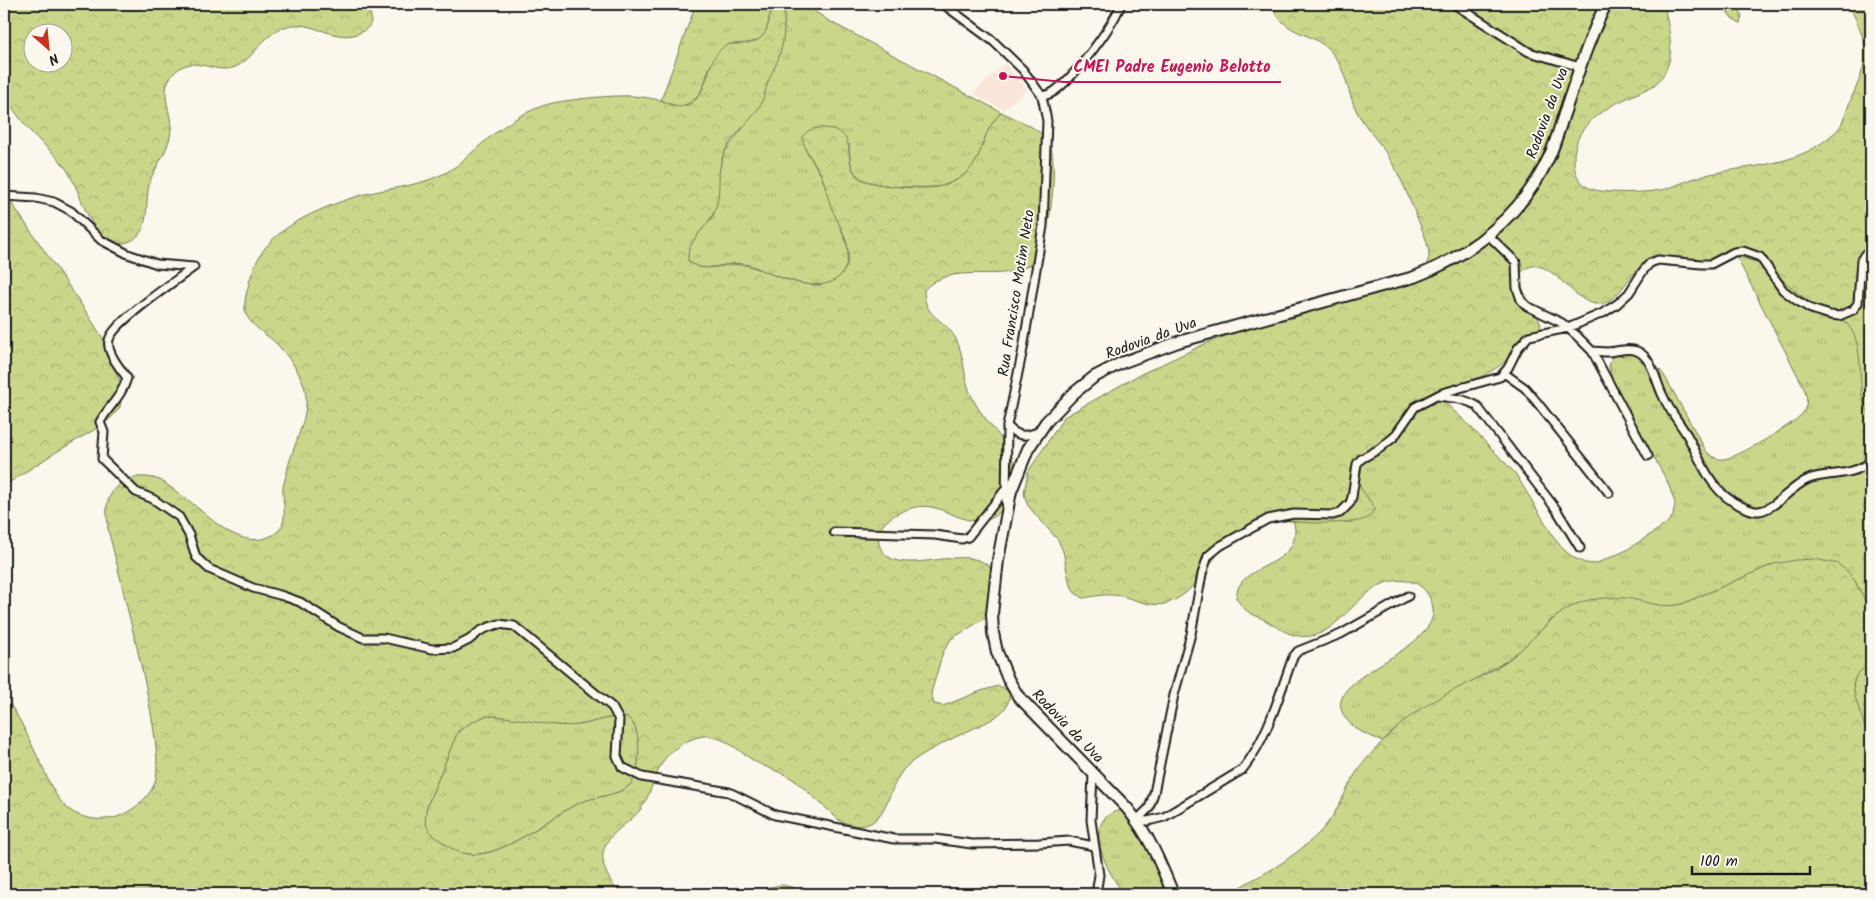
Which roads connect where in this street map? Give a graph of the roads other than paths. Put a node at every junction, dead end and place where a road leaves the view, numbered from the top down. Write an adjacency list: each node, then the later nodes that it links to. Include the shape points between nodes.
1 (943, 4): 6 (street, Rua Francisco Motim Neto, via 994,41 1023,70)
2 (1121, 4): 6 (street, via 1117,16 1078,68 1055,92)
3 (1454, 4): 5 (street, via 1529,52)
4 (1606, 4): 5 (street, Rodovia da Uva)
5 (1580, 68): 8 (street, Rodovia da Uva, via 1550,156 1519,203)
6 (1042, 96): 14 (street, Rua Francisco Motim Neto, via 1048,121 1043,226)
7 (4, 196): 26 (street, via 54,202 71,211 100,240 128,254 157,264 194,267 121,323 109,340 110,350 127,378 120,396 100,422 104,432 102,459 136,492 179,517 196,557 209,569 253,588 300,602 338,627 363,638 384,638 432,649 453,648 480,630 499,624 514,626 612,707 619,720 617,756 622,767 642,777 728,792 775,815 894,839 935,839 972,844 1069,840)
8 (1488, 235): 10 (street, via 1516,262 1516,288 1521,300); 15 (street, Rodovia da Uva, via 1454,259 1414,277 1178,342 1121,363 1094,377 1074,393)
9 (1871, 251): 10 (street, via 1861,260 1858,303 1853,310 1839,316 1811,309 1796,300 1783,290 1760,257 1743,251 1711,264 1658,260 1650,263 1617,304)
10 (1568, 328): 11 (street); 12 (street, via 1529,336)
11 (1592, 351): 16 (street); 17 (street, via 1638,351 1645,358 1663,397 1710,479 1719,492 1746,508 1758,511 1772,506 1808,479 1845,473)
12 (1504, 373): 13 (street, via 1494,379); 19 (street, via 1536,400)
13 (1435, 396): 22 (street, via 1457,398 1477,406 1556,509); 25 (street, via 1415,407 1394,437 1361,459 1357,464 1350,504 1340,513 1294,514 1268,519 1208,556 1154,793 1149,808)
14 (1007, 426): 15 (street, via 1020,436); 18 (street, Rua Francisco Motim Neto)
15 (1038, 432): 20 (street, Rodovia da Uva, via 1021,463)
16 (1648, 456)
17 (1871, 462)
18 (1005, 490): 20 (street, Rua Francisco Motim Neto); 21 (street, via 968,537 962,539 935,535)
19 (1609, 493)
20 (1006, 510): 24 (street, Rodovia da Uva, via 992,614 999,658 1018,696)
21 (834, 532)
22 (1580, 548)
23 (1408, 596): 25 (street, via 1341,634 1298,651 1264,733 1242,770 1164,818)
24 (1093, 774): 25 (street, Rodovia da Uva); 26 (street, via 1091,820)
25 (1137, 820): 28 (street, Rodovia da Uva, via 1152,844)
26 (1094, 846): 27 (street, via 1099,875)
27 (1096, 894)
28 (1173, 894)

